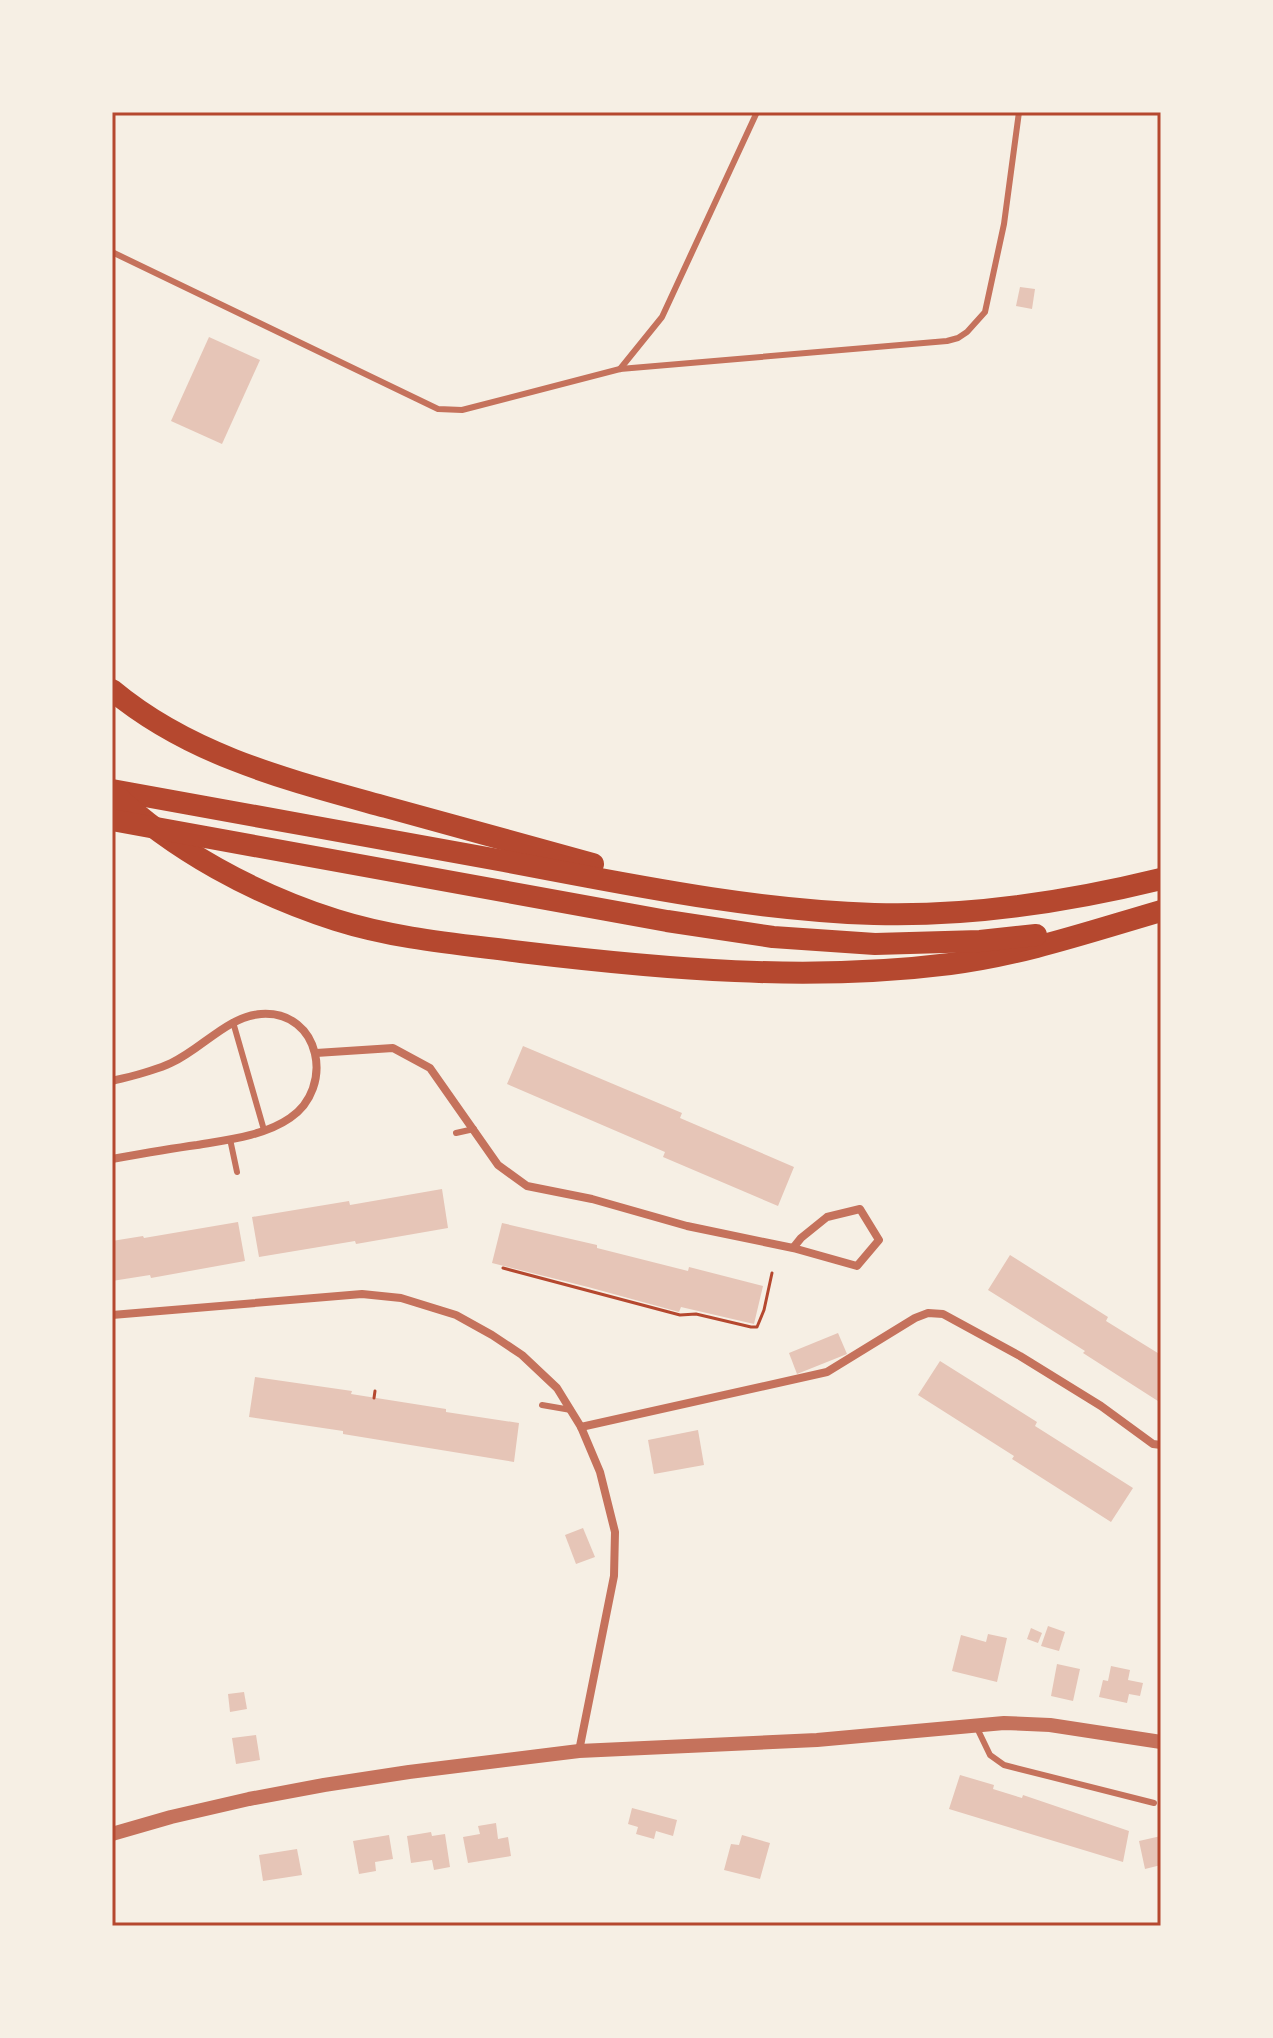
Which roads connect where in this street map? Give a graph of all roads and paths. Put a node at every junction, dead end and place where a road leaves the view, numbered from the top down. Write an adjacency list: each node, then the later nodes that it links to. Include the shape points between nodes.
1 (757, 112): 4 (lane, via 662,317)
2 (1019, 112): 4 (lane, via 987,306 958,338)
3 (112, 252): 4 (lane, via 438,409 462,410)
4 (620, 369)
5 (112, 690): 9 (highway, via 176,733 259,771)
6 (112, 791): 9 (highway); 10 (highway, via 207,862 297,907 380,932 609,962 719,971 846,972 951,964 1043,945)
7 (112, 820): 10 (highway, via 681,923 810,940 980,941 1086,928)
8 (1161, 879): 9 (highway, via 1029,906 927,914 825,912)
9 (725, 901)
10 (1161, 911)
11 (233, 1022): 12 (street, via 280,1016 309,1036); 13 (street, via 171,1063); 15 (lane)
12 (316, 1053): 14 (street, via 393,1048 430,1068); 15 (street, via 314,1087 307,1103)
13 (112, 1081)
14 (474, 1129): 16 (lane); 20 (street, via 498,1165 527,1186)
15 (264, 1130): 17 (street)
16 (456, 1133)
17 (230, 1139): 18 (street); 19 (lane)
18 (112, 1159)
19 (237, 1172)
20 (793, 1248): 20 (street, via 857,1266 879,1240 860,1209 827,1217)
21 (503, 1268): 22 (path, via 680,1315 751,1327 757,1327)
22 (772, 1273)
23 (112, 1315): 27 (street, via 362,1294 401,1298 456,1315 522,1355 557,1388)
24 (375, 1391): 25 (path)
25 (374, 1398)
26 (542, 1405): 27 (lane)
27 (571, 1410): 28 (street)
28 (581, 1427): 29 (street, via 827,1372 928,1313 943,1314 1020,1356); 32 (street, via 600,1472 615,1532 614,1576)
29 (1161, 1445)
30 (976, 1725): 31 (street, via 1050,1725); 32 (street, via 817,1740); 33 (lane, via 990,1755 1004,1765)
31 (1161, 1742)
32 (579, 1751): 34 (street, via 324,1785)
33 (1154, 1803)
34 (112, 1834)

